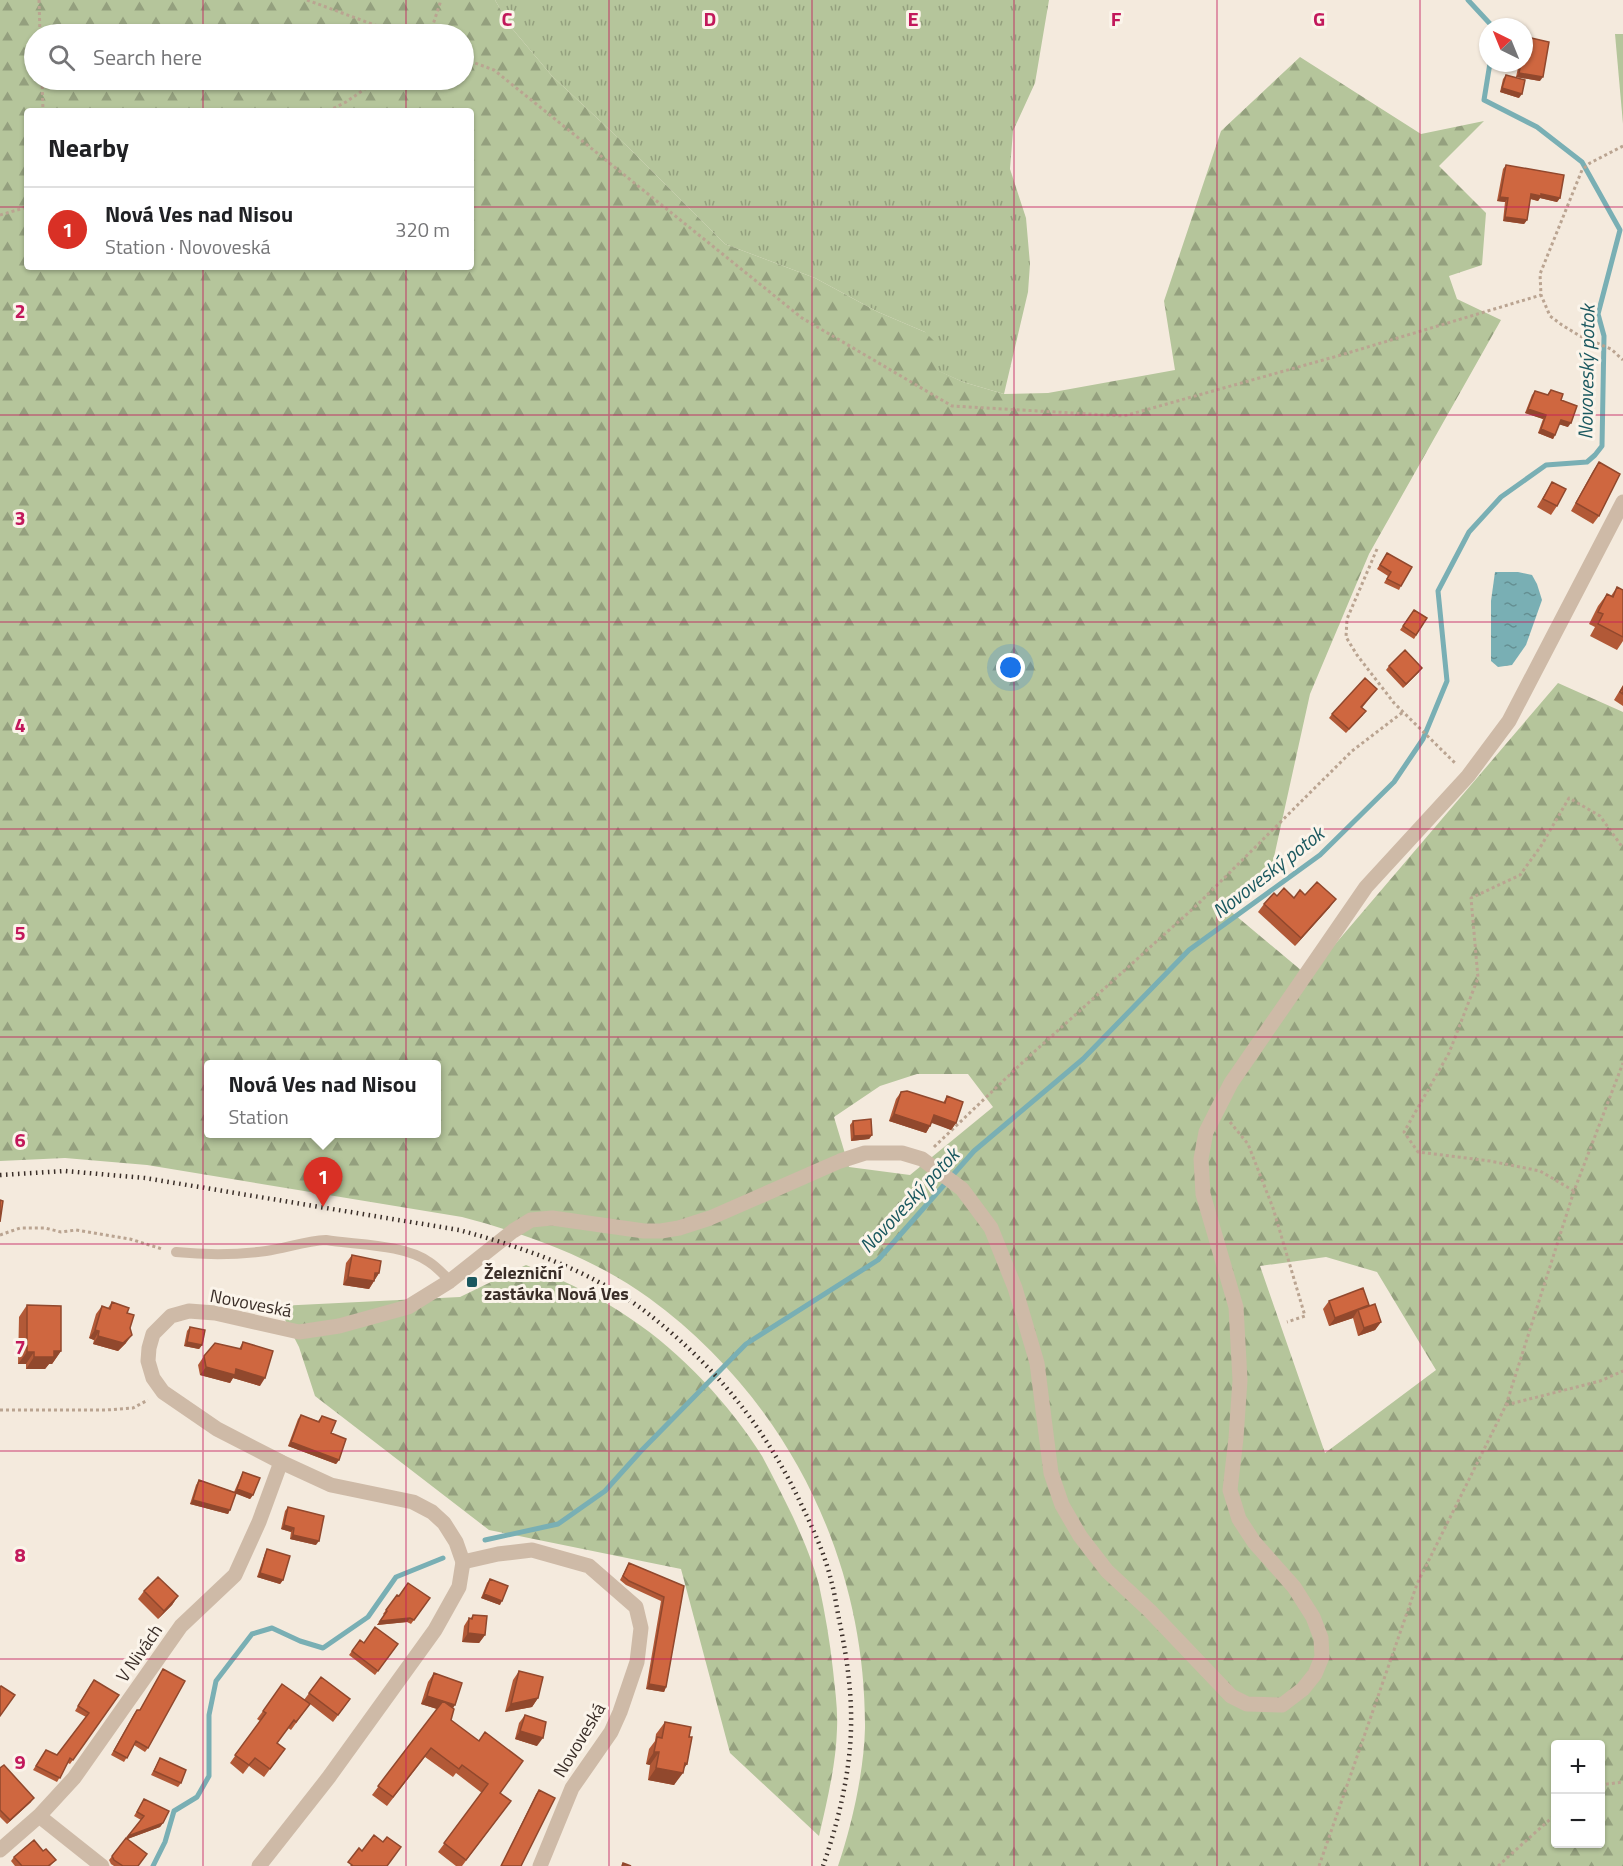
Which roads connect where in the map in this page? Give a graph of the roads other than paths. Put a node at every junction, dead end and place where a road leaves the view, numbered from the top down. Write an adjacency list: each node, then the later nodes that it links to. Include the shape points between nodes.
1 (1623, 501): 3 (street, Novoveská, via 1509,721 1468,776 1366,887 1231,1083 1206,1132 1200,1172 1203,1194 1236,1307 1240,1380 1230,1490 1239,1518 1254,1542 1294,1587 1322,1638 1322,1657 1316,1674 1282,1705 1247,1704 1231,1696 1107,1571 1080,1536 1051,1473 1037,1363 1015,1288 991,1228 962,1189 922,1159 902,1152 865,1154 840,1161 710,1218 661,1231 539,1218 523,1224)
2 (176, 1252): 3 (lane, via 238,1254 326,1240 409,1252 430,1262)
3 (450, 1281): 4 (street, Novoveská, via 408,1306 339,1326 299,1332 189,1311 171,1316 153,1334 148,1361 163,1392 217,1429)
4 (281, 1462): 5 (street, Novoveská, via 331,1485 413,1502 432,1512 456,1542); 6 (street, V Nivách, via 260,1522 235,1575 181,1626 74,1778)
5 (463, 1562): 9 (street, via 459,1587 435,1630); 10 (street, Novoveská, via 532,1550 589,1566 636,1607 641,1628 638,1662 620,1712 611,1732 572,1788)
6 (39, 1816): 7 (street, V Nivách); 8 (street)
7 (0, 1850)
8 (102, 1866)
9 (259, 1866)
10 (540, 1866)

